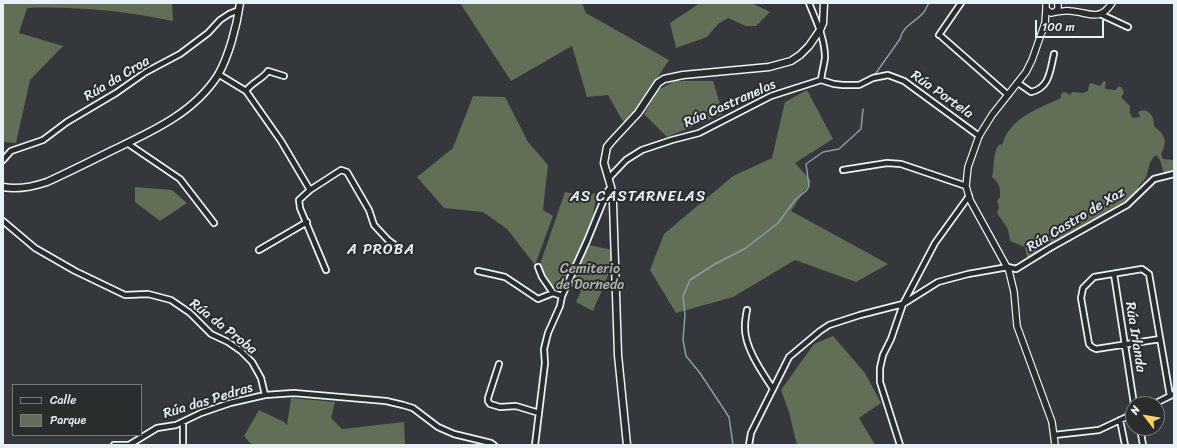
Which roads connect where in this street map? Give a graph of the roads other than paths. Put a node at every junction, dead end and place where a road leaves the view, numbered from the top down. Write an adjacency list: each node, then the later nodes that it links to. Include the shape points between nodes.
1 (240, 3): 8 (main road)
2 (809, 3): 14 (street)
3 (824, 3): 14 (main road)
4 (962, 3): 21 (street, via 940,36)
5 (1058, 3): 9 (street); 10 (street, via 1058,9)
6 (1112, 3): 11 (street)
7 (1045, 5): 10 (street, via 1049,12); 12 (street)
8 (239, 10): 16 (main road, via 234,33); 24 (street, Rúa da Croa, via 220,20 208,33 180,54 146,72 43,140 11,151)
9 (1070, 10): 10 (street); 11 (street)
10 (1054, 12): 12 (street)
11 (1100, 14): 13 (street)
12 (1045, 23): 19 (street, via 1032,60)
13 (1128, 27)
14 (820, 30): 18 (street, via 825,58); 27 (main road, via 800,55 785,63 769,67 683,75 658,83 638,113 607,147 604,163)
15 (1054, 54): 19 (street, via 1046,84 1042,88 1031,92)
16 (218, 74): 20 (street); 23 (main road, via 206,90 181,114)
17 (284, 76): 20 (street, via 268,70)
18 (821, 80): 22 (street, Rúa Portela, via 843,86 859,85 873,78 888,75 904,81); 27 (street, Rúa Castranelas, via 771,96 699,133 642,150 626,160)
19 (1018, 83): 21 (street)
20 (246, 91): 31 (street, via 281,141)
21 (1008, 96): 22 (street, via 992,115)
22 (980, 136): 28 (street, via 968,167)
23 (127, 143): 29 (main road, via 40,184 23,188); 35 (street, via 180,179)
24 (3, 160)
25 (843, 170): 28 (street, via 887,163 898,164)
26 (1174, 174): 39 (street, Rúa Castro de Xaz, via 1154,179 1127,205 1016,269)
27 (609, 178): 30 (main road)
28 (966, 186): 32 (street)
29 (3, 187)
30 (611, 187): 44 (street); 63 (main road, via 619,360)
31 (310, 190): 34 (street, via 299,200); 36 (street, via 341,170 347,172 369,210 374,225)
32 (969, 196): 39 (street); 45 (street, via 935,243)
33 (3, 221): 51 (street, Rúa da Proba, via 35,248 125,295 148,294 171,300 190,313 211,334 228,342 252,362 261,378)
34 (307, 222): 37 (street); 40 (street)
35 (214, 223)
36 (400, 249)
37 (259, 250)
38 (538, 267): 43 (street)
39 (1008, 268): 45 (street, Rúa Castro de Xaz, via 938,282); 58 (street, via 1014,292 1017,326 1052,422)
40 (326, 270)
41 (478, 271): 43 (street, via 505,277 538,299)
42 (1114, 274): 47 (street, via 1142,269 1149,274); 48 (street, Rúa Irlanda); 48 (street, via 1094,277 1083,288 1081,298 1089,344 1096,349)
43 (553, 293): 44 (street)
44 (562, 296): 54 (street, via 544,349 545,363)
45 (903, 304): 50 (street, Rúa Castro de Xaz, via 829,325 789,357); 65 (street, via 880,368 880,382)
46 (747, 310): 50 (street, via 744,326 748,343)
47 (1160, 339): 48 (street); 52 (street)
48 (1125, 345): 53 (street, Rúa Irlanda)
49 (499, 364): 54 (street, via 488,398 490,404 516,406)
50 (773, 389): 64 (street, Rúa Castro de Xaz, via 751,433)
51 (265, 395): 57 (street, Rúa das Pedras, via 230,403); 61 (street, via 294,393 386,401 413,408 438,428)
52 (1172, 395)
53 (1133, 396)
54 (539, 413): 62 (street)
55 (1125, 418): 56 (street)
56 (1120, 420): 58 (street, via 1099,430); 67 (street)
57 (183, 422): 59 (street, Rúa das Pedras, via 157,428 129,444); 60 (street)
58 (1054, 435): 66 (street)
59 (114, 445)
60 (183, 445)
61 (494, 445)
62 (535, 445)
63 (627, 445)
64 (749, 445)
65 (900, 445)
66 (1055, 445)
67 (1125, 445)

